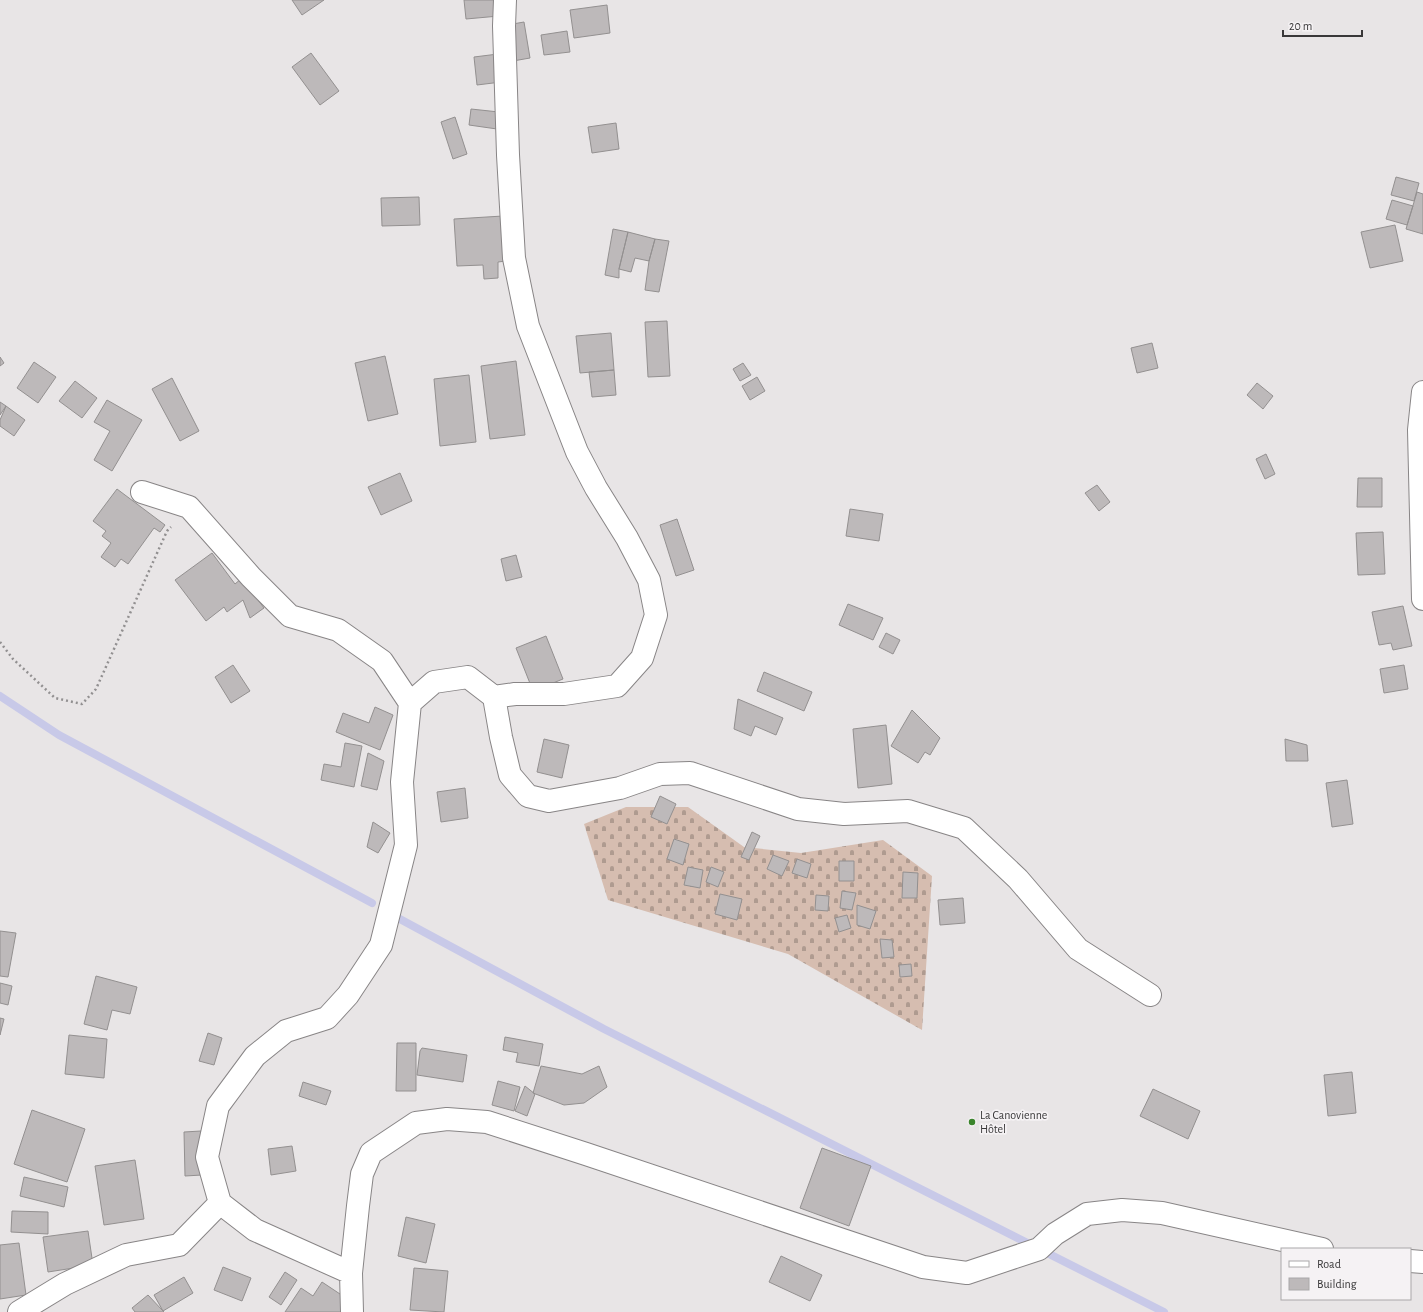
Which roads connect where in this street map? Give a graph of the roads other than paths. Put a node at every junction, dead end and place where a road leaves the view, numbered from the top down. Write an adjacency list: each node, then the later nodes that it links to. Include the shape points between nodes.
1 (505, 0): 5 (street, via 508,147 514,258 528,326 577,452 649,580 656,615 642,658 617,686 564,694 514,694)
2 (1423, 392): 4 (street, via 1419,430)
3 (142, 492): 6 (street, via 189,507 251,577 290,616 338,630 382,661)
4 (1423, 599)
5 (494, 698): 6 (street, via 468,677 434,682); 7 (street, via 510,775 528,796 549,801 620,788 660,774 690,773 798,809 844,814 908,811 964,828 1018,879 1078,949)
6 (410, 703): 8 (street, via 402,782 406,845 381,945 348,995 327,1018 286,1031 256,1056 218,1106 207,1157)
7 (1150, 995)
8 (220, 1203): 12 (street, via 255,1230); 13 (street, via 179,1245 126,1255 65,1284)
9 (1318, 1248): 12 (street, via 1162,1213 1122,1210 1087,1214 1055,1234 1039,1249 967,1273 923,1267 487,1122 447,1120 416,1123 371,1153 362,1174)
10 (1411, 1261): 11 (street)
11 (1423, 1262)
12 (350, 1273): 14 (street)
13 (19, 1312)
14 (352, 1312)

